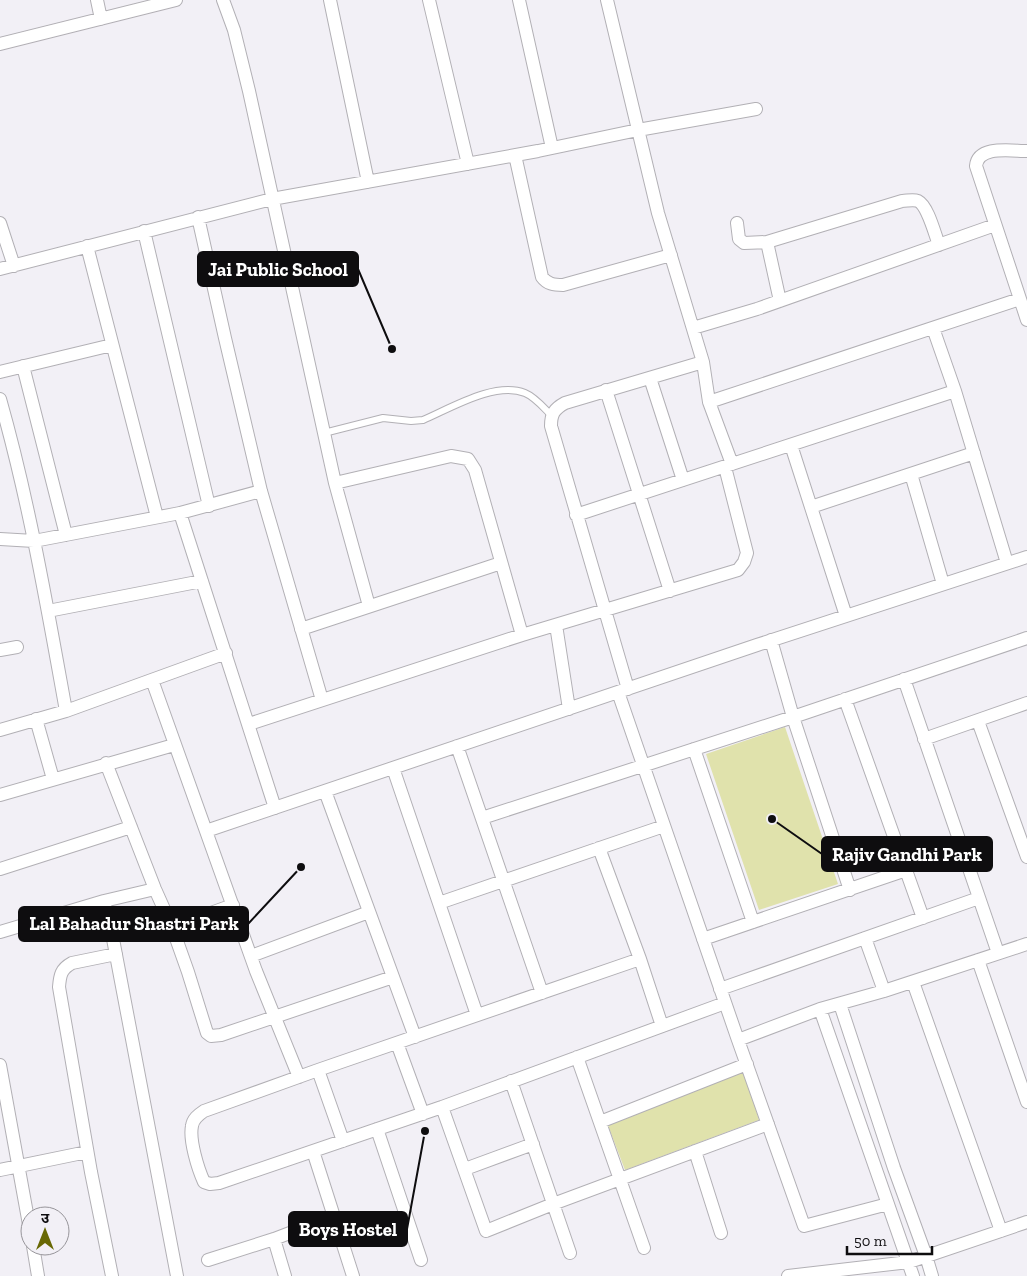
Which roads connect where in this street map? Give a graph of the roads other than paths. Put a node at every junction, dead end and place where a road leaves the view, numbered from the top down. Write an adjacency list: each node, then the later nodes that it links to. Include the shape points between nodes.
1 (97, 0): 8 (street)
2 (176, 0): 8 (street)
3 (223, 0): 17 (street, via 234,30)
4 (330, 0): 16 (street)
5 (428, 0): 15 (street)
6 (519, 0): 12 (street)
7 (607, 0): 11 (street)
8 (101, 19): 9 (street)
9 (0, 44)
10 (756, 109): 11 (street)
11 (638, 130): 12 (street); 26 (street)
12 (552, 148): 14 (street)
13 (1027, 151): 21 (street, via 992,151 976,159)
14 (515, 155): 15 (street); 26 (street, via 545,281 563,285)
15 (468, 164): 16 (street)
16 (368, 182): 17 (street)
17 (272, 199): 18 (street); 44 (street)
18 (198, 217): 22 (street); 52 (street)
19 (0, 223): 27 (street)
20 (737, 223): 23 (street, via 739,239 744,243)
21 (996, 225): 24 (street); 29 (street)
22 (144, 231): 25 (street); 54 (street)
23 (767, 242): 24 (street, via 913,200 925,208); 30 (street)
24 (939, 245): 30 (street)
25 (87, 246): 27 (street); 34 (street)
26 (671, 255): 32 (street)
27 (14, 266): 28 (street)
28 (0, 269)
29 (1020, 299): 31 (street); 33 (street)
30 (780, 300): 32 (street)
31 (1027, 320)
32 (693, 328): 35 (street)
33 (933, 328): 40 (street); 42 (street)
34 (112, 345): 36 (street); 58 (street)
35 (703, 362): 38 (street); 42 (street)
36 (23, 366): 37 (street); 59 (street)
37 (0, 372)
38 (650, 378): 39 (street); 50 (street)
39 (606, 390): 43 (street, via 565,403); 53 (street)
40 (955, 391): 45 (street); 47 (street)
41 (0, 399): 46 (street)
42 (709, 402): 48 (street)
43 (551, 415): 44 (lane, via 525,393 502,389 423,420 383,418); 57 (street, via 550,426)
44 (324, 433): 51 (street)
45 (792, 445): 48 (street); 55 (street)
46 (6, 446): 61 (street)
47 (974, 453): 49 (street); 64 (street)
48 (728, 466): 50 (street); 67 (street, via 746,543 744,562 738,570)
49 (911, 474): 55 (street); 66 (street)
50 (684, 480): 53 (street)
51 (335, 483): 63 (street, via 451,456 468,459 475,470); 68 (street)
52 (261, 491): 54 (street); 73 (street)
53 (638, 495): 57 (street); 67 (street)
54 (209, 506): 56 (street)
55 (811, 507): 71 (street)
56 (180, 513): 58 (street); 65 (street)
57 (576, 515): 70 (street)
58 (157, 517): 59 (street)
59 (66, 535): 61 (street)
60 (0, 539): 61 (street)
61 (34, 541): 69 (street)
62 (1027, 557): 64 (street)
63 (501, 563): 68 (street); 74 (street)
64 (1008, 563): 66 (street)
65 (202, 580): 69 (street); 79 (street)
66 (943, 584): 71 (street)
67 (670, 591): 70 (street)
68 (369, 606): 73 (street)
69 (48, 611): 87 (street)
70 (605, 611): 72 (street); 82 (street)
71 (846, 616): 76 (street)
72 (556, 625): 74 (street); 86 (street)
73 (301, 629): 84 (street)
74 (522, 635): 84 (street)
75 (1027, 638): 80 (street)
76 (771, 640): 82 (street); 88 (street)
77 (18, 647): 78 (street)
78 (0, 650)
79 (226, 653): 81 (street); 91 (street)
80 (904, 679): 83 (street); 93 (street)
81 (152, 680): 87 (street); 94 (street)
82 (623, 690): 86 (street); 98 (street)
83 (845, 699): 88 (street); 111 (street)
84 (322, 700): 91 (street)
85 (1027, 705): 90 (street)
86 (569, 708): 95 (street)
87 (66, 711): 89 (street)
88 (793, 717): 96 (street); 114 (street)
89 (36, 719): 92 (street); 100 (street)
90 (978, 720): 93 (street); 109 (street)
91 (249, 724): 103 (street)
92 (0, 730)
93 (924, 739): 115 (street)
94 (174, 744): 97 (street); 107 (street)
95 (457, 746): 99 (street); 104 (street)
96 (694, 749): 98 (street); 121 (street)
97 (106, 763): 100 (street); 106 (street)
98 (643, 766): 104 (street); 105 (street)
99 (393, 768): 101 (street); 117 (street)
100 (53, 779): 102 (street)
101 (325, 791): 103 (street); 119 (street)
102 (0, 795)
103 (275, 808): 107 (street)
104 (482, 818): 112 (street)
105 (664, 826): 108 (street); 125 (street)
106 (131, 827): 110 (street); 113 (street)
107 (206, 831): 118 (street)
108 (599, 848): 112 (street); 130 (street)
109 (1026, 854)
110 (0, 869)
111 (906, 870): 114 (street); 120 (street)
112 (503, 880): 117 (street); 136 (street)
113 (155, 889): 116 (street); 122 (street)
114 (850, 890): 121 (street)
115 (979, 898): 120 (street); 128 (street)
116 (104, 901): 123 (street); 127 (street)
117 (439, 903): 140 (street)
118 (233, 905): 122 (street); 129 (street)
119 (369, 912): 129 (street); 132 (street)
120 (923, 918): 124 (street)
121 (753, 922): 125 (street)
122 (172, 927): 141 (street, via 207,1033 221,1035)
123 (0, 932)
124 (865, 938): 134 (street); 135 (street)
125 (703, 939): 134 (street)
126 (1027, 944): 128 (street)
127 (116, 954): 162 (street, via 72,963 60,974 58,987); 184 (street)
128 (998, 954): 131 (street)
129 (251, 956): 141 (street)
130 (640, 959): 136 (street); 142 (street)
131 (978, 960): 133 (street); 152 (street)
132 (393, 977): 141 (street); 143 (street)
133 (913, 982): 135 (street); 172 (street)
134 (720, 988): 137 (street)
135 (884, 991): 138 (street)
136 (542, 993): 140 (street)
137 (725, 1003): 142 (street); 144 (street)
138 (840, 1004): 139 (street); 178 (street)
139 (820, 1009): 144 (street); 168 (street)
140 (477, 1015): 143 (street)
141 (275, 1017): 150 (street)
142 (662, 1026): 146 (street)
143 (415, 1037): 145 (street)
144 (738, 1040): 147 (street)
145 (397, 1043): 149 (street); 154 (street)
146 (577, 1057): 151 (street); 155 (street)
147 (747, 1064): 155 (street); 156 (street)
148 (0, 1065): 163 (street)
149 (318, 1070): 150 (street); 158 (street)
150 (299, 1077): 160 (street, via 196,1116 191,1136 202,1177 210,1184)
151 (511, 1082): 153 (street); 159 (street)
152 (1027, 1102)
153 (442, 1107): 154 (street); 164 (street)
154 (423, 1114): 157 (street)
155 (600, 1122): 166 (street)
156 (768, 1124): 161 (street); 168 (street, via 804,1226)
157 (377, 1129): 158 (street); 180 (street)
158 (343, 1141): 160 (street)
159 (533, 1144): 164 (street); 167 (street)
160 (313, 1151): 170 (street)
161 (695, 1151): 166 (street); 173 (street)
162 (88, 1152): 163 (street); 183 (street)
163 (18, 1167): 165 (street); 169 (street)
164 (465, 1169): 167 (street, via 486,1231)
165 (0, 1170)
166 (620, 1179): 167 (street); 175 (street)
167 (553, 1204): 176 (street)
168 (888, 1204): 181 (street)
169 (25, 1206)
170 (334, 1216): 174 (street); 186 (street)
171 (1027, 1222): 172 (street)
172 (1001, 1231): 178 (street)
173 (721, 1234)
174 (274, 1239): 179 (street); 185 (street)
175 (644, 1248)
176 (570, 1253)
177 (35, 1256): 182 (street)
178 (926, 1256): 181 (street); 189 (street)
179 (208, 1260)
180 (421, 1260)
181 (909, 1262): 187 (street); 188 (street)
182 (38, 1276)
183 (112, 1276)
184 (178, 1276)
185 (284, 1276)
186 (353, 1276)
187 (788, 1276)
188 (913, 1276)
189 (932, 1276)

